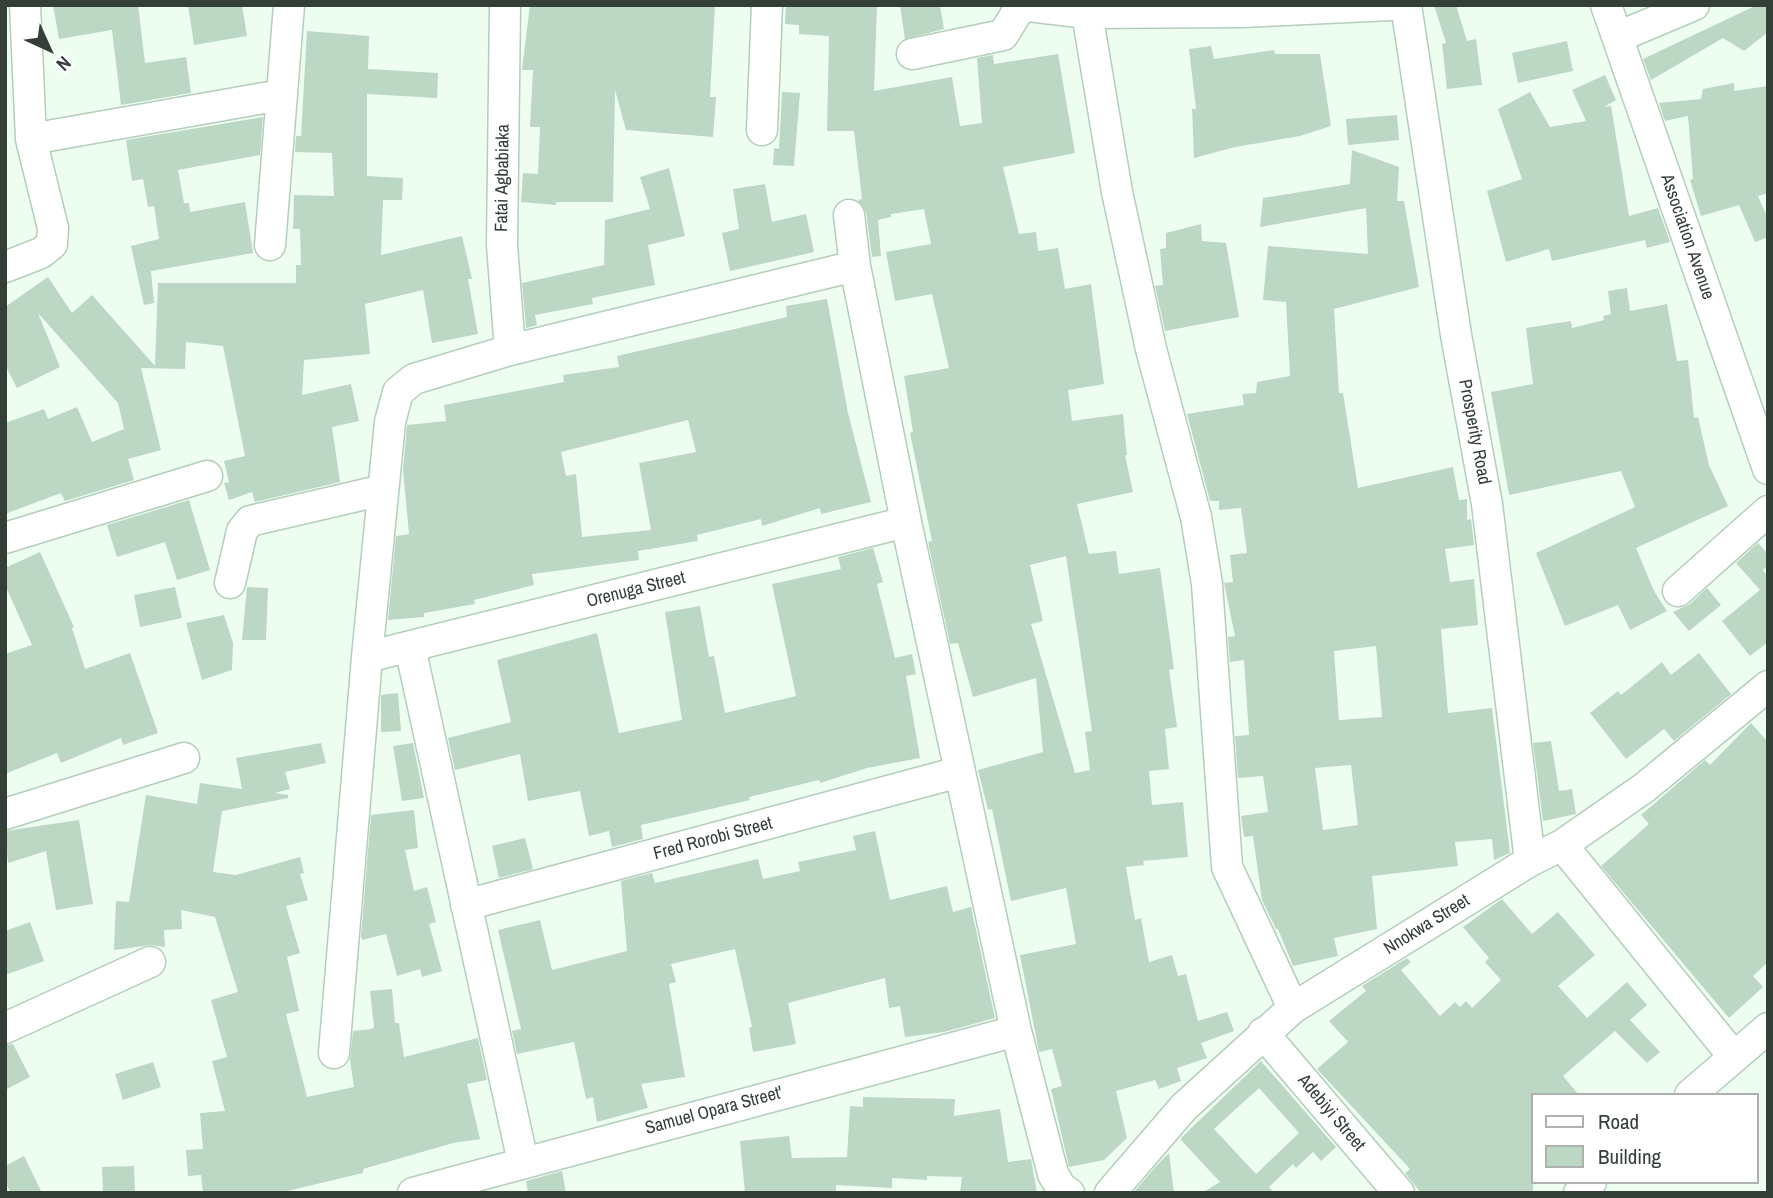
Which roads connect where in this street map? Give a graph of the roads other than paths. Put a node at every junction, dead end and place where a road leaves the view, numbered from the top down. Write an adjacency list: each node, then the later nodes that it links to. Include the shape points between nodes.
1 (25, 5): 16 (street)
2 (289, 5): 14 (street)
3 (505, 5): 21 (street, Fatai Agbabiaka, via 502,245)
4 (767, 5): 15 (street)
5 (1391, 5): 10 (street)
6 (1406, 5): 37 (street, Prosperity Road, via 1456,335 1487,504)
7 (1606, 5): 12 (street, Association Avenue)
8 (1695, 5): 12 (street)
9 (1021, 6): 11 (street); 13 (street, via 1003,34)
10 (1242, 9): 11 (street)
11 (1087, 13): 40 (street, via 1117,192 1207,584 1227,867)
12 (1618, 37): 22 (street, Association Avenue)
13 (912, 54)
14 (281, 95): 16 (street); 18 (street)
15 (762, 130)
16 (31, 139): 20 (street, via 53,228 52,244)
17 (849, 215): 19 (street)
18 (270, 245)
19 (855, 266): 21 (street); 26 (street)
20 (5, 267)
21 (510, 350): 24 (street, via 414,379 398,392 392,406)
22 (1768, 468)
23 (207, 476): 27 (street)
24 (383, 490): 28 (street, via 250,521 242,531); 31 (street)
25 (1768, 511): 29 (street)
26 (906, 522): 30 (street, Orenuga Street); 34 (street)
27 (5, 538)
28 (230, 583)
29 (1678, 591)
30 (410, 647): 31 (street, Orenuga Street); 38 (street)
31 (367, 657): 45 (street)
32 (1768, 686): 36 (street, Nnokwa Street, via 1644,788)
33 (184, 758): 35 (street)
34 (959, 772): 38 (street, Fred Rorobi Street); 43 (street)
35 (5, 814)
36 (1562, 845): 37 (street, Nnokwa Street); 46 (street)
37 (1530, 861): 40 (street, Nnokwa Street)
38 (466, 905): 48 (street)
39 (150, 962): 41 (street)
40 (1293, 1008): 44 (street, Nnokwa Street)
41 (5, 1028)
42 (1768, 1028): 46 (street)
43 (1016, 1031): 48 (street, Samuel Opara Street'); 50 (street, via 1053,1174)
44 (1263, 1033): 51 (street, Nnokwa Street, via 1184,1107); 52 (street, Adebiyi Street)
45 (334, 1053)
46 (1734, 1057): 47 (street)
47 (1692, 1093)
48 (523, 1162): 49 (street, Samuel Opara Street')
49 (413, 1193)
50 (1069, 1193)
51 (1110, 1193)
52 (1399, 1193)

